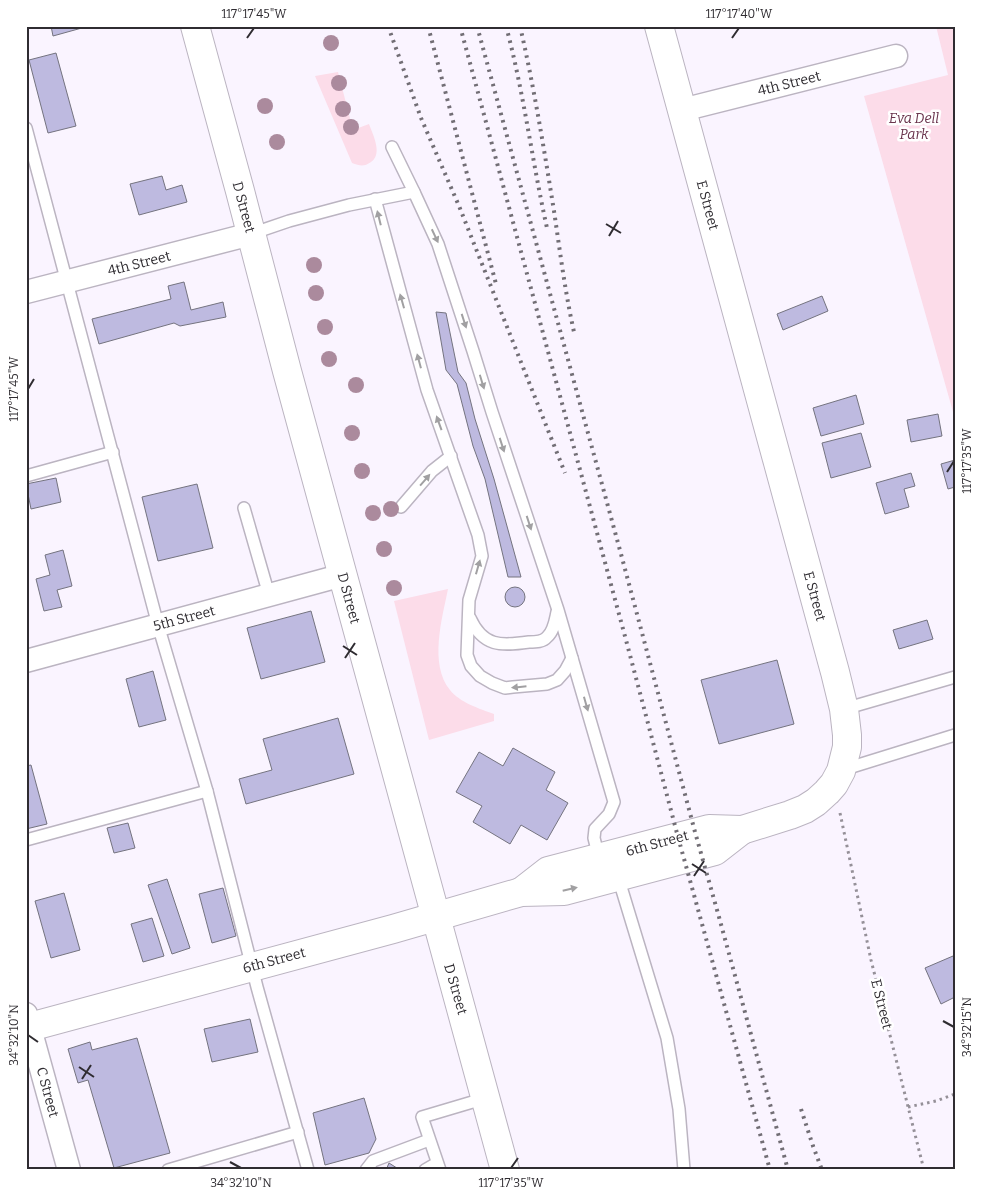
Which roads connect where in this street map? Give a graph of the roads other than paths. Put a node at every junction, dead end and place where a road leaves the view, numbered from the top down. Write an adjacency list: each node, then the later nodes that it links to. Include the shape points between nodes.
1 (195, 26): 9 (street, D Street)
2 (659, 26): 4 (street, E Street)
3 (896, 56): 4 (street, 4th Street)
4 (682, 110): 25 (street, E Street)
5 (26, 128): 10 (lane)
6 (392, 147): 7 (lane)
7 (414, 192): 8 (lane); 19 (lane, one-way to 19, via 438,244)
8 (375, 199): 9 (lane); 13 (lane, one-way to 8, via 427,390)
9 (251, 234): 10 (street, 4th Street); 17 (street, D Street)
10 (68, 281): 11 (street, 4th Street); 12 (lane)
11 (26, 292)
12 (112, 452): 14 (lane); 21 (lane)
13 (450, 456): 15 (lane, one-way to 13); 20 (lane, one-way to 13, via 469,600 482,556 478,535)
14 (26, 476)
15 (401, 507)
16 (244, 508): 18 (lane)
17 (343, 575): 18 (street, 5th Street); 31 (street, D Street)
18 (269, 595): 21 (street, 5th Street)
19 (558, 610): 20 (lane, via 552,630 543,641 508,646 482,637); 22 (lane)
20 (469, 615): 22 (lane, one-way to 20, via 557,680 506,688 480,676 471,666 467,655)
21 (158, 625): 23 (street, 5th Street); 28 (lane)
22 (572, 658): 30 (lane, one-way to 30, via 614,802 609,814 595,829 594,838)
23 (26, 661)
24 (955, 677): 25 (lane)
25 (844, 708): 27 (street, E Street, via 847,747)
26 (955, 735): 27 (lane)
27 (837, 777): 30 (street, 6th Street, via 816,802 790,815 742,830 715,851)
28 (207, 791): 29 (lane); 32 (lane)
29 (26, 840)
30 (609, 867): 31 (street, 6th Street, via 564,891 522,892); 44 (lane, via 666,1038 679,1109)
31 (435, 916): 32 (street, 6th Street); 34 (street, D Street)
32 (252, 966): 33 (street, 6th Street); 35 (lane)
33 (28, 1023): 38 (street, C Street)
34 (486, 1098): 36 (lane, via 422,1117); 43 (street, D Street)
35 (298, 1132): 39 (lane); 40 (lane)
36 (429, 1140): 37 (lane); 41 (lane, via 373,1160)
37 (438, 1166): 42 (lane)
38 (69, 1170)
39 (168, 1170)
40 (308, 1170)
41 (366, 1170)
42 (425, 1170)
43 (505, 1170)
44 (684, 1170)

